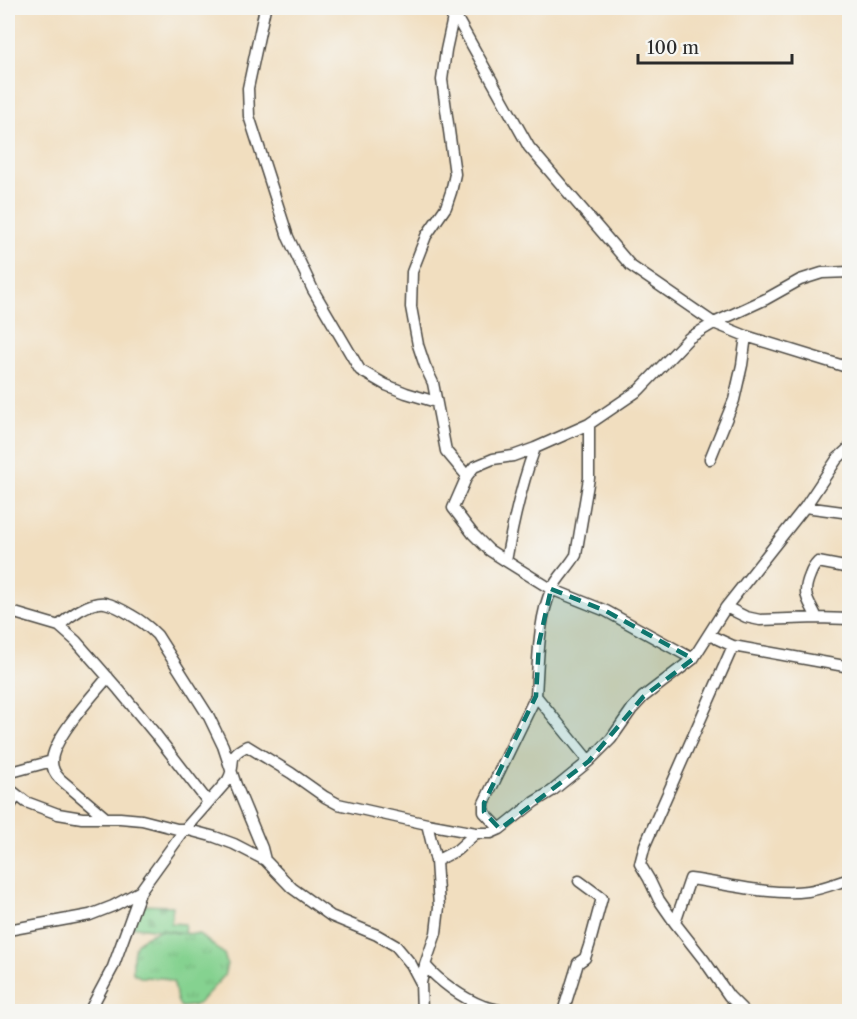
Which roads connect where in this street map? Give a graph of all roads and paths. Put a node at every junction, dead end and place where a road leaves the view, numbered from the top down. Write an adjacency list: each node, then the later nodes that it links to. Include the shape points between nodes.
1 (265, 8): 7 (street, via 248,88 249,116 288,237 313,290 360,370 386,385)
2 (452, 10): 4 (street, via 528,147 631,266); 7 (street, via 442,81 455,174 446,207 426,236 412,272 411,307 418,345)
3 (849, 272): 4 (street, via 822,273 800,280)
4 (714, 323): 5 (street); 8 (street, via 689,338 639,390)
5 (746, 336): 6 (street); 11 (street, via 734,400)
6 (849, 368)
7 (436, 402): 12 (street, via 446,451)
8 (589, 424): 10 (street); 17 (street, via 589,478 576,555)
9 (849, 447): 13 (street)
10 (535, 448): 12 (street, via 484,462); 15 (street, via 525,473)
11 (710, 459)
12 (466, 476): 15 (street, via 453,508 489,550)
13 (805, 507): 14 (street); 18 (street)
14 (849, 513)
15 (506, 561): 17 (street)
16 (849, 568): 20 (street, via 818,562 814,565 805,591)
17 (552, 589): 25 (street, via 606,611); 28 (street, via 539,643)
18 (726, 607): 20 (street, via 760,620); 23 (street)
19 (8, 611): 22 (street)
20 (817, 618): 21 (street)
21 (849, 620)
22 (59, 626): 27 (street); 31 (street, via 71,615 103,603 147,625 209,717)
23 (709, 635): 24 (street); 25 (street)
24 (733, 646): 26 (street); 47 (street, via 645,844 640,864)
25 (693, 659): 30 (street, via 643,697)
26 (849, 667)
27 (108, 677): 29 (street, via 62,736); 35 (street)
28 (537, 696): 30 (street); 40 (street, via 484,803 483,812)
29 (52, 761): 32 (street); 37 (street, via 54,772)
30 (589, 761): 40 (street)
31 (232, 771): 35 (street); 38 (street, via 234,755 247,746 338,804); 42 (street)
32 (8, 773): 33 (street)
33 (8, 779)
34 (12, 792): 36 (street); 37 (street, via 58,814)
35 (208, 802): 39 (street)
36 (8, 809)
37 (106, 818): 39 (street)
38 (427, 824): 41 (street); 43 (street)
39 (185, 829): 42 (street, via 225,840); 46 (street)
40 (500, 830): 41 (street)
41 (476, 833): 43 (street, via 457,850)
42 (266, 860): 50 (street, via 292,888 332,916 396,946)
43 (436, 861): 49 (street, via 439,907 436,933)
44 (849, 879): 47 (street, via 794,892 690,879)
45 (579, 881): 54 (street, via 602,898 585,958 578,963)
46 (141, 890): 48 (street, via 90,915); 51 (street, via 113,967)
47 (675, 923): 55 (street, via 729,996)
48 (8, 930)
49 (425, 965): 50 (street); 53 (street, via 466,998)
50 (421, 983): 52 (street)
51 (89, 1011)
52 (422, 1011)
53 (507, 1011)
54 (563, 1011)
55 (745, 1011)

